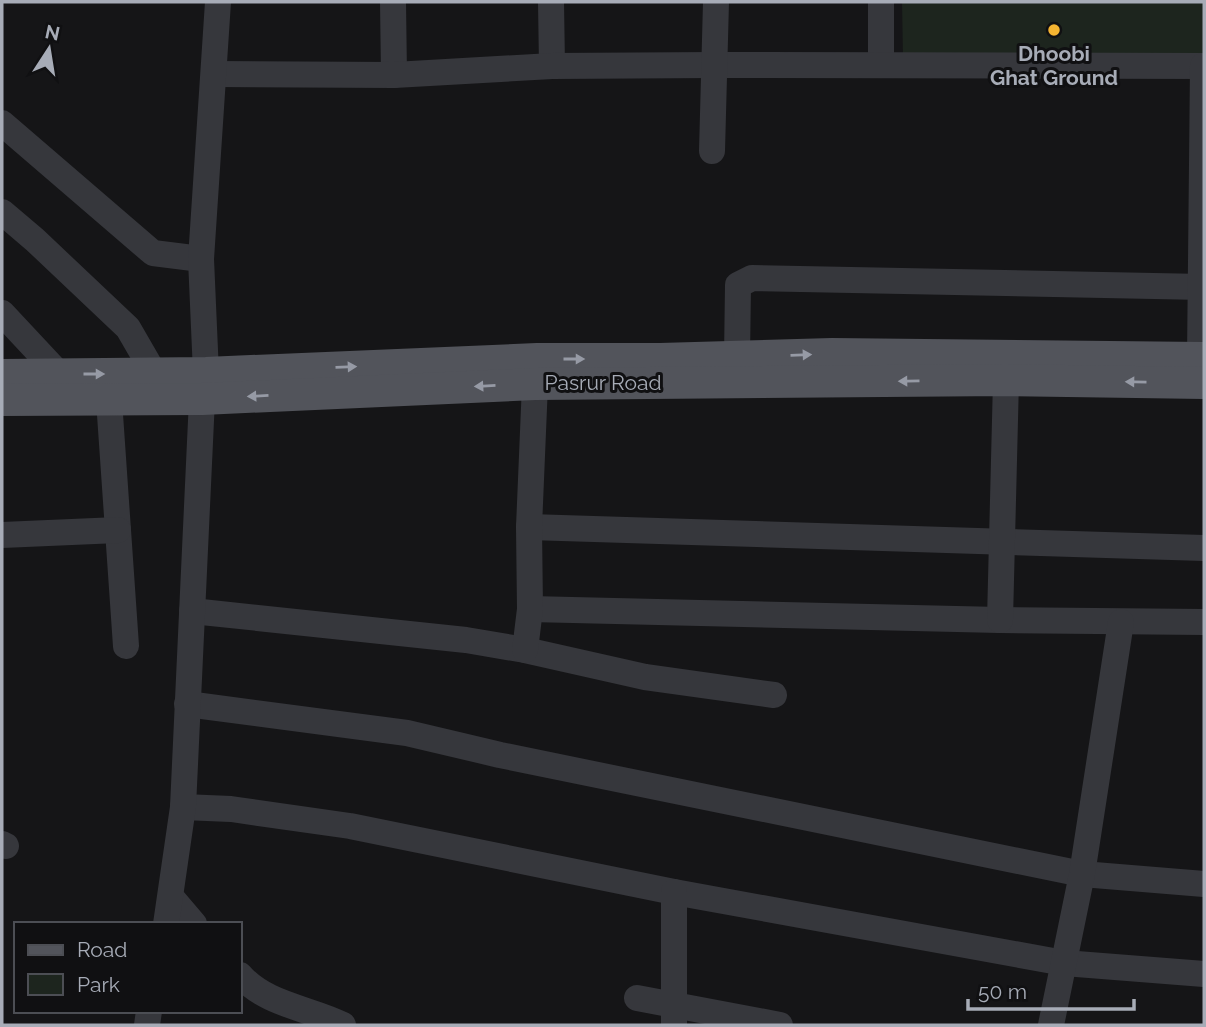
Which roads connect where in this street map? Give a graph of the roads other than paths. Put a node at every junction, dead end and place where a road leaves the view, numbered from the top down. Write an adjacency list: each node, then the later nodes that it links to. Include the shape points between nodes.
1 (218, 2): 10 (street)
2 (393, 2): 11 (street)
3 (551, 2): 8 (street)
4 (716, 2): 6 (street)
5 (881, 2): 7 (street)
6 (715, 65): 7 (street); 8 (street); 13 (street)
7 (881, 65): 9 (street)
8 (552, 66): 11 (street)
9 (1203, 66): 16 (street)
10 (215, 74): 11 (street); 15 (street)
11 (394, 75)
12 (2, 123): 15 (street, via 153,253)
13 (712, 151)
14 (2, 212): 20 (street, via 128,328)
15 (201, 258): 25 (street)
16 (1202, 287): 18 (street, via 752,278 738,285); 19 (street)
17 (2, 313): 21 (street)
18 (737, 357): 19 (main road, Pasrur Road, one-way to 19, via 832,354); 25 (main road, Pasrur Road, one-way to 18, via 537,359)
19 (1203, 366): 23 (main road, Pasrur Road, one-way to 23)
20 (154, 373): 21 (main road, Pasrur Road, one-way to 20); 25 (main road, Pasrur Road)
21 (59, 374): 22 (main road, Pasrur Road)
22 (2, 375)
23 (1006, 380): 24 (main road, Pasrur Road, one-way to 24); 31 (street)
24 (535, 384): 25 (main road, Pasrur Road, one-way to 25); 28 (street)
25 (204, 386): 27 (main road, Pasrur Road); 34 (street)
26 (2, 400): 27 (main road, Pasrur Road)
27 (109, 400): 29 (street)
28 (529, 527): 31 (street); 33 (street)
29 (118, 530): 30 (street); 38 (street)
30 (2, 535)
31 (1002, 541): 32 (street); 35 (street)
32 (1204, 548)
33 (530, 608): 35 (street); 39 (street)
34 (192, 611): 39 (street); 41 (street)
35 (1000, 620): 36 (street)
36 (1121, 622): 37 (street); 43 (street)
37 (1204, 622)
38 (126, 646)
39 (524, 650): 40 (street, via 645,677)
40 (774, 695)
41 (187, 704): 42 (street); 43 (street, via 407,733)
42 (183, 807): 45 (street, via 350,826); 46 (street)
43 (1082, 874): 44 (street); 49 (street)
44 (1204, 884)
45 (674, 892): 49 (street); 53 (street)
46 (171, 897): 47 (street); 48 (street)
47 (166, 922)
48 (192, 922)
49 (1064, 963): 50 (street); 56 (street)
50 (1204, 974)
51 (242, 978): 54 (street, via 272,999)
52 (636, 998): 53 (street)
53 (673, 1014): 55 (street)
54 (343, 1025)
55 (780, 1025)
56 (1051, 1025)

